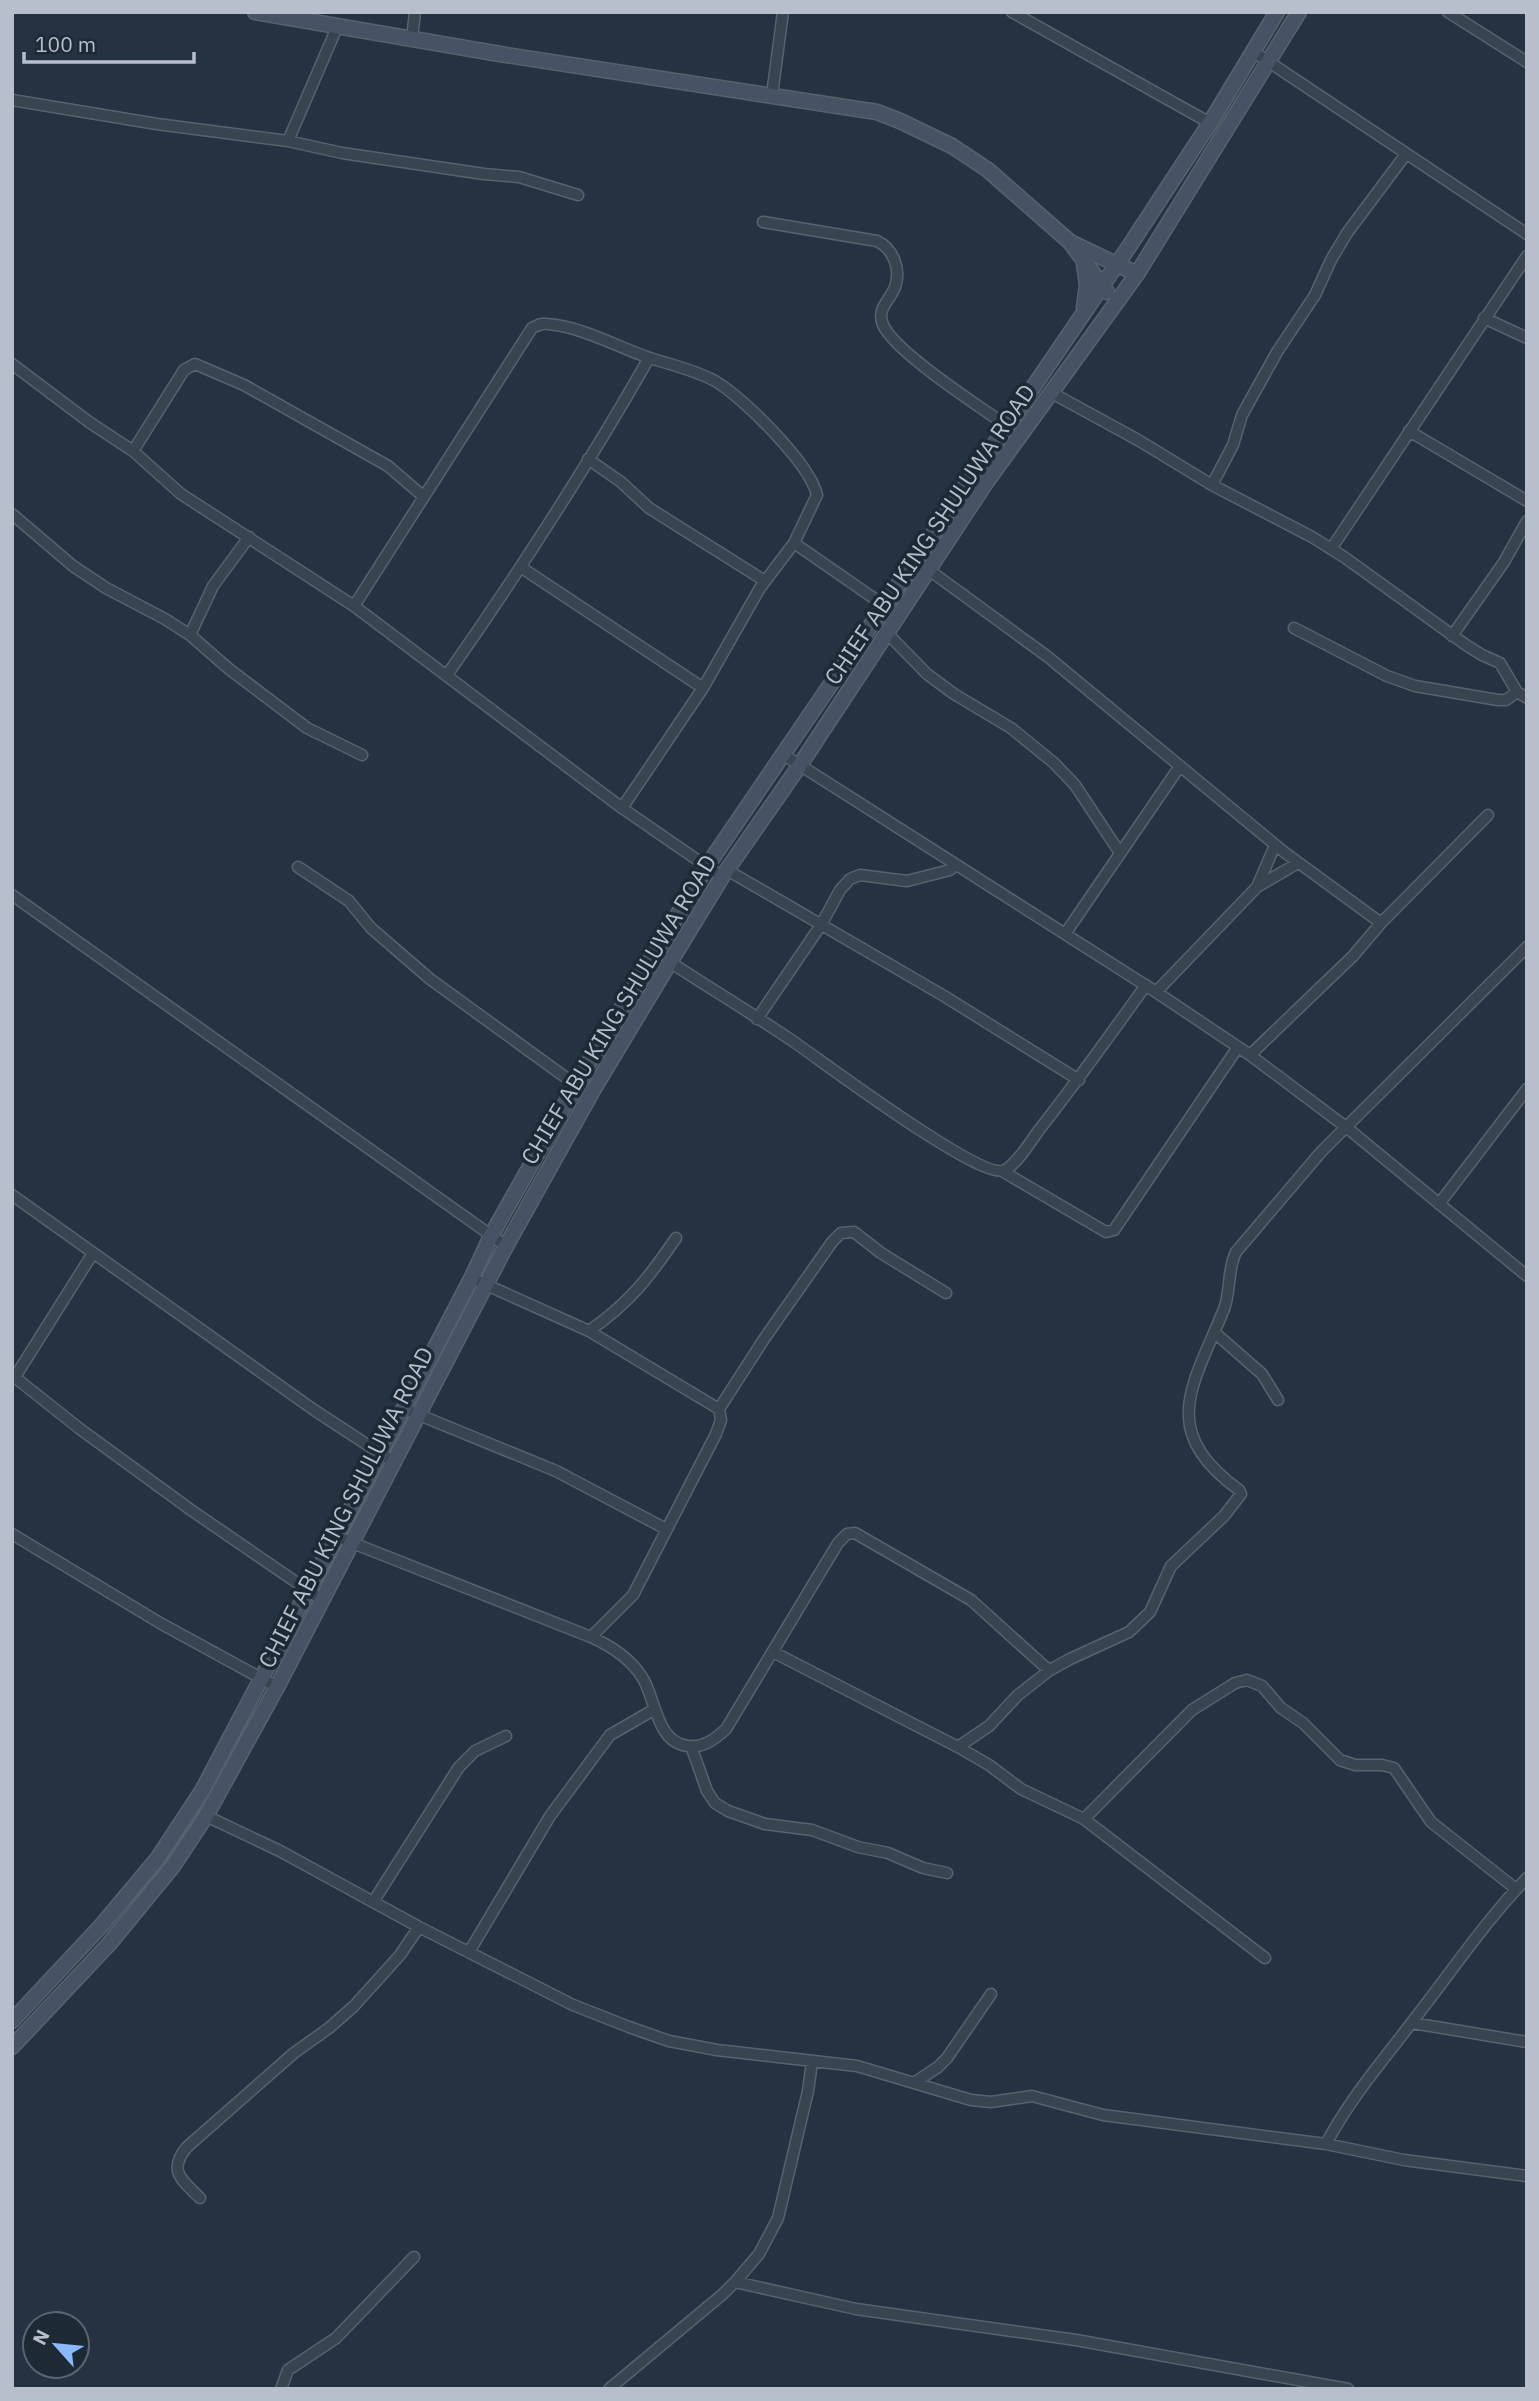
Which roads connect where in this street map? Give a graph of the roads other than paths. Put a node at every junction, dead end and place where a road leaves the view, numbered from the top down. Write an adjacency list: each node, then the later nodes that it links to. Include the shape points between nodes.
1 (256, 12): 8 (street)
2 (415, 12): 9 (street)
3 (783, 12): 13 (street)
4 (1012, 12): 15 (street)
5 (1277, 12): 10 (street)
6 (1299, 12): 12 (street, CHIEF ABU KING SHULUWA ROAD)
7 (1454, 14): 11 (street)
8 (338, 24): 9 (street); 16 (street)
9 (412, 38): 13 (street)
10 (1254, 52): 12 (street); 15 (street)
11 (1527, 62)
12 (1270, 63): 17 (street); 25 (street, CHIEF ABU KING SHULUWA ROAD)
13 (772, 95): 23 (street, via 877,112 953,146 988,170)
14 (12, 100): 16 (street)
15 (1210, 123): 21 (street)
16 (288, 141): 18 (street, via 342,153 519,177)
17 (1405, 154): 20 (street); 38 (street, via 1347,233 1315,295 1276,352)
18 (578, 195)
19 (763, 222): 34 (street, via 884,244 897,266 896,285 881,312 890,336)
20 (1527, 234)
21 (1128, 248): 23 (street); 24 (street)
22 (1527, 256): 29 (street)
23 (1090, 258): 24 (street); 26 (street); 28 (street)
24 (1116, 265): 25 (street); 26 (street)
25 (1137, 274): 27 (street, CHIEF ABU KING SHULUWA ROAD)
26 (1102, 285): 27 (street); 28 (street)
27 (1113, 306): 33 (street, CHIEF ABU KING SHULUWA ROAD)
28 (1082, 316): 34 (street)
29 (1484, 318): 30 (street); 35 (street)
30 (1527, 338)
31 (649, 358): 37 (street); 39 (street, via 555,325 543,323 532,328); 44 (street, via 701,375 728,391 753,411 806,472 817,495)
32 (12, 364): 36 (street)
33 (1052, 393): 38 (street); 47 (street, CHIEF ABU KING SHULUWA ROAD)
34 (1007, 426): 50 (street)
35 (1409, 431): 40 (street); 45 (street)
36 (133, 451): 39 (street, via 184,370 195,364 244,385 388,466); 43 (street, via 181,494)
37 (588, 459): 46 (street); 48 (street, via 649,508)
38 (1212, 485): 45 (street)
39 (424, 497): 49 (street)
40 (1527, 501)
41 (12, 514): 53 (street, via 106,588)
42 (1527, 521): 54 (street)
43 (249, 537): 49 (street); 53 (street, via 213,586)
44 (794, 543): 48 (street); 50 (street)
45 (1331, 549): 54 (street)
46 (522, 568): 55 (street); 56 (street)
47 (929, 570): 52 (street, CHIEF ABU KING SHULUWA ROAD); 61 (street, via 1048,657)
48 (765, 581): 56 (street)
49 (355, 606): 55 (street)
50 (885, 606): 59 (street)
51 (1294, 628): 57 (street, via 1415,686 1498,700)
52 (887, 633): 60 (street, CHIEF ABU KING SHULUWA ROAD); 65 (street, via 927,674 1054,762)
53 (190, 635): 58 (street, via 307,728)
54 (1452, 636): 57 (street, via 1500,663)
55 (447, 675): 62 (street)
56 (703, 688): 62 (street)
57 (1522, 695)
58 (362, 755)
59 (783, 755): 60 (street); 68 (street)
60 (800, 765): 67 (street); 70 (street, CHIEF ABU KING SHULUWA ROAD)
61 (1180, 766): 64 (street); 65 (street)
62 (622, 808): 68 (street)
63 (1489, 814): 73 (street)
64 (1275, 845): 66 (street); 71 (street)
65 (1120, 853): 75 (street)
66 (1298, 863): 71 (street); 73 (street)
67 (955, 865): 74 (street, via 907,881 850,879); 75 (street)
68 (707, 866): 70 (street); 84 (street)
69 (299, 867): 84 (street, via 349,901 371,928 430,979)
70 (724, 874): 74 (street); 77 (street, CHIEF ABU KING SHULUWA ROAD)
71 (1257, 887): 79 (street)
72 (12, 895): 90 (street)
73 (1381, 923): 82 (street)
74 (821, 925): 80 (street); 83 (street)
75 (1065, 934): 78 (street)
76 (1527, 947): 86 (street)
77 (670, 962): 80 (street); 92 (street, CHIEF ABU KING SHULUWA ROAD)
78 (1146, 985): 79 (street); 83 (street)
79 (1156, 992): 81 (street)
80 (757, 1019): 87 (street, via 938,1141)
81 (1238, 1047): 82 (street); 87 (street, via 1114,1230 1106,1232)
82 (1250, 1055): 86 (street)
83 (1079, 1080): 87 (street)
84 (576, 1085): 90 (street)
85 (1527, 1089): 89 (street)
86 (1346, 1127): 89 (street); 99 (street, via 1236,1252)
87 (1002, 1171)
88 (12, 1195): 93 (street)
89 (1439, 1204): 94 (street)
90 (491, 1236): 92 (street); 95 (street)
91 (676, 1238): 98 (street, via 619,1310)
92 (506, 1246): 96 (street, CHIEF ABU KING SHULUWA ROAD)
93 (93, 1253): 100 (street); 105 (street)
94 (1527, 1276)
95 (472, 1278): 96 (street); 102 (street)
96 (486, 1284): 98 (street); 104 (street, CHIEF ABU KING SHULUWA ROAD)
97 (946, 1293): 103 (street, via 858,1234 841,1233)
98 (589, 1331): 103 (street)
99 (1214, 1332): 101 (street, via 1262,1374); 115 (street, via 1191,1393 1189,1422 1195,1446 1241,1494 1171,1566 1150,1612 1129,1632)
100 (14, 1376): 111 (street, via 80,1429)
101 (1278, 1401)
102 (404, 1408): 104 (street); 105 (street)
103 (719, 1409): 107 (street, via 716,1434)
104 (418, 1415): 106 (street, CHIEF ABU KING SHULUWA ROAD); 107 (street, via 556,1471)
105 (379, 1454): 106 (street); 109 (street)
106 (392, 1461): 110 (street, CHIEF ABU KING SHULUWA ROAD)
107 (666, 1529): 113 (street, via 633,1595)
108 (12, 1534): 116 (street)
109 (336, 1537): 110 (street); 111 (street)
110 (352, 1543): 112 (street, CHIEF ABU KING SHULUWA ROAD); 113 (street)
111 (307, 1591): 112 (street); 116 (street)
112 (322, 1600): 117 (street, CHIEF ABU KING SHULUWA ROAD)
113 (591, 1637): 118 (street, via 621,1653 642,1677)
114 (773, 1651): 115 (street, via 838,1543 847,1534 855,1534 971,1600); 120 (street, via 726,1729 705,1745); 121 (street)
115 (1045, 1670): 121 (street, via 989,1726)
116 (261, 1679): 117 (street); 132 (street, via 202,1791 159,1858)
117 (277, 1687): 122 (street, CHIEF ABU KING SHULUWA ROAD)
118 (655, 1709): 120 (street, via 673,1740); 129 (street, via 610,1735 550,1816)
119 (506, 1736): 127 (street, via 475,1751 459,1767)
120 (691, 1746): 124 (street, via 706,1791 729,1811 765,1824 812,1830)
121 (958, 1747): 123 (street, via 1021,1789)
122 (206, 1816): 127 (street); 135 (street, CHIEF ABU KING SHULUWA ROAD, via 173,1866 109,1944)
123 (1084, 1819): 126 (street, via 1192,1710 1234,1683 1247,1680 1262,1686 1339,1760 1394,1768 1431,1822); 130 (street)
124 (947, 1873)
125 (1527, 1878): 126 (street)
126 (1516, 1889): 133 (street)
127 (373, 1902): 128 (street)
128 (419, 1927): 129 (street); 140 (street, via 354,2006 178,2157 179,2174)
129 (469, 1952): 136 (street, via 573,2005 669,2042)
130 (1265, 1958)
131 (991, 1994): 137 (street, via 947,2058)
132 (12, 2021)
133 (1412, 2023): 134 (street); 138 (street, via 1340,2117)
134 (1527, 2042)
135 (12, 2047)
136 (812, 2062): 137 (street, via 857,2066); 142 (street, via 778,2218 759,2254)
137 (914, 2083): 138 (street, via 971,2100 1032,2096 1104,2115)
138 (1325, 2144): 139 (street)
139 (1527, 2176)
140 (200, 2198)
141 (414, 2257): 143 (street, via 336,2338 288,2370)
142 (735, 2282): 144 (street); 145 (street, via 856,2309 1076,2340)
143 (281, 2389)
144 (609, 2389)
145 (1348, 2389)

